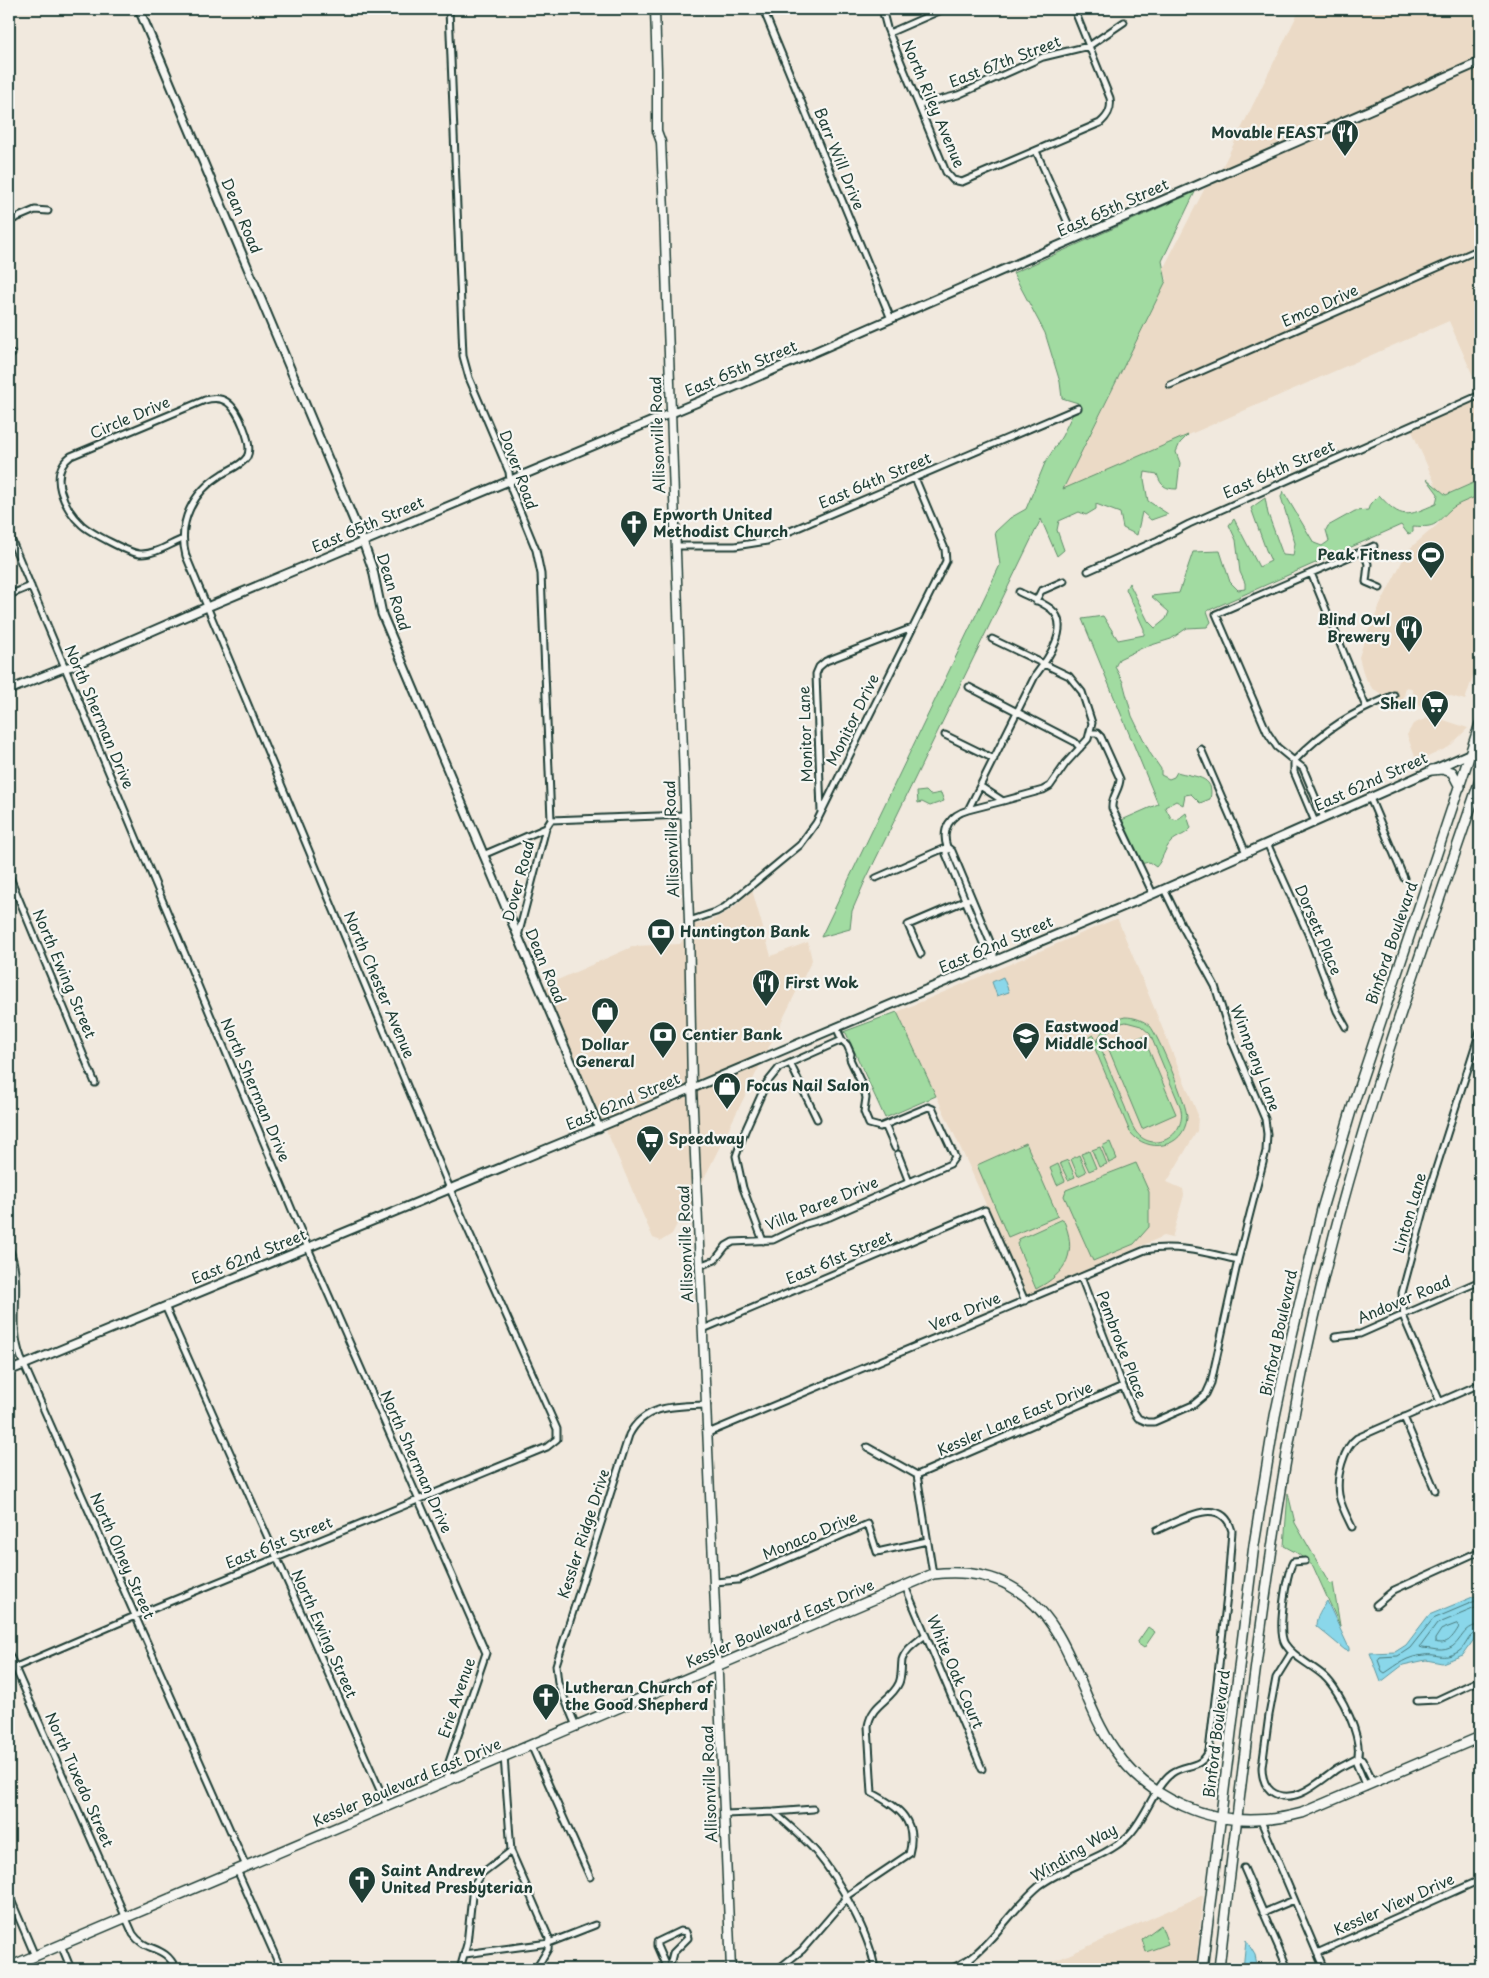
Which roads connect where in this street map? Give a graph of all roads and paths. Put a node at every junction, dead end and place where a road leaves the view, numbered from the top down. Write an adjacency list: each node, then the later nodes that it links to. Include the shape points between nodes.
1 (139, 9): 27 (street, Dean Road)
2 (449, 9): 24 (street, Dover Road, via 462,352)
3 (655, 9): 22 (main road, Allisonville Road, via 657,131 661,142)
4 (763, 9): 18 (street, Barr Will Drive)
5 (882, 9): 9 (street, North Riley Avenue)
6 (944, 9): 9 (street)
7 (1074, 9): 10 (street)
8 (1124, 22): 10 (street, East 67th Street)
9 (889, 33): 12 (street, North Riley Avenue)
10 (1089, 46): 12 (street, East 67th Street, via 1043,57 958,95); 13 (street, via 1110,98 1109,112 1100,123)
11 (1480, 62): 16 (street, East 65th Street)
12 (919, 105): 13 (street, North Riley Avenue, via 946,172 953,180 965,182)
13 (1036, 151): 16 (street)
14 (48, 211): 15 (street, via 35,210)
15 (9, 221)
16 (1075, 239): 18 (street, East 65th Street)
17 (1480, 249): 19 (street, Emco Drive)
18 (891, 319): 22 (street, East 65th Street)
19 (1170, 386)
20 (1480, 395): 31 (street, East 64th Street)
21 (1078, 408): 23 (street, East 64th Street)
22 (671, 414): 24 (street, East 65th Street); 28 (main road, Allisonville Road)
23 (915, 478): 28 (street, East 64th Street, via 763,542 735,546); 40 (street, Monitor Drive, via 946,556)
24 (510, 480): 27 (street, East 65th Street); 68 (street, Dover Road, via 541,570)
25 (9, 534): 34 (street, North Sherman Drive)
26 (183, 539): 26 (street, Circle Drive, via 139,554 94,533 80,523 68,507 59,482 60,468 71,456 214,398 233,407 250,449 245,460 210,481 196,497 186,518); 39 (street, North Chester Avenue, via 187,561)
27 (363, 542): 39 (street, East 65th Street); 74 (street, Dean Road, via 373,570 382,614)
28 (676, 546): 66 (main road, Allisonville Road)
29 (1374, 546): 30 (street)
30 (1363, 550): 32 (street); 35 (street, via 1368,564 1366,582)
31 (1088, 571)
32 (1311, 573): 47 (street); 57 (street, via 1216,614 1267,732)
33 (1064, 581): 38 (street, via 1041,591)
34 (31, 586): 37 (street); 43 (street, North Sherman Drive)
35 (1380, 588)
36 (1019, 592): 38 (street)
37 (9, 595)
38 (1036, 601): 42 (street, via 1053,611 1059,624 1058,635)
39 (207, 607): 43 (street, East 65th Street); 96 (street, North Chester Avenue)
40 (912, 628): 65 (street, Monitor Drive); 65 (street, Monitor Lane, via 826,661 818,669)
41 (992, 639): 42 (street)
42 (1043, 665): 48 (street); 50 (street, via 1066,673 1080,687 1091,718)
43 (65, 668): 45 (street, East 65th Street); 99 (street, North Sherman Drive)
44 (969, 687): 48 (street)
45 (9, 690)
46 (1394, 695): 47 (street)
47 (1366, 707): 57 (street, via 1333,726)
48 (1017, 712): 52 (street, via 1075,742); 56 (street)
49 (1480, 724): 55 (main road, Binford Boulevard)
50 (1091, 733): 52 (street); 79 (street, via 1101,737 1120,779 1112,809)
51 (945, 735): 56 (street)
52 (1080, 748): 63 (street, via 1050,786)
53 (1201, 749): 73 (street)
54 (1480, 749): 55 (street, East 62nd Street)
55 (1471, 753): 58 (street, East 62nd Street); 61 (main road, Binford Boulevard)
56 (994, 759): 60 (street)
57 (1294, 761): 67 (street, via 1303,768); 69 (street, via 1294,772)
58 (1432, 770): 61 (main road, via 1452,772); 62 (street, East 62nd Street)
59 (1480, 780): 158 (main road, Binford Boulevard, via 1375,1091 1320,1293 1276,1515)
60 (980, 786): 63 (street); 64 (street)
61 (1460, 786): 156 (main road, Binford Boulevard, via 1351,1112 1322,1209 1300,1300 1275,1416 1256,1528)
62 (1370, 798): 67 (street, East 62nd Street); 77 (street)
63 (1004, 801): 64 (street)
64 (968, 810): 72 (street, via 948,823)
65 (821, 812): 81 (street, Monitor Drive, via 800,845 730,903 716,912)
66 (685, 815): 68 (street); 81 (main road, Allisonville Road)
67 (1324, 818): 69 (street, East 62nd Street)
68 (551, 820): 70 (street, Dover Road)
69 (1315, 822): 71 (street, East 62nd Street)
70 (546, 828): 74 (street); 82 (street, Dover Road)
71 (1267, 843): 73 (street, East 62nd Street); 86 (street, Dorsett Place)
72 (947, 847): 76 (street); 80 (street, via 952,851)
73 (1246, 853): 78 (street, East 62nd Street)
74 (483, 855): 82 (street, Dean Road)
75 (9, 875): 90 (street, North Ewing Street)
76 (876, 878)
77 (1404, 878)
78 (1164, 889): 79 (street, East 62nd Street); 100 (street, Winnpeny Lane, via 1212,978 1232,1041 1267,1127 1266,1151)
79 (1153, 894): 84 (street, East 62nd Street)
80 (969, 899): 83 (street, via 908,925); 84 (street, via 994,952)
81 (688, 921): 91 (main road, Allisonville Road)
82 (518, 936): 94 (street, Dean Road)
83 (921, 954)
84 (994, 961): 85 (street, East 62nd Street)
85 (836, 1027): 88 (street); 91 (street, East 62nd Street)
86 (1346, 1027)
87 (1480, 1030): 106 (street, Linton Lane, via 1402,1289)
88 (842, 1040): 89 (street); 93 (street, via 847,1045 864,1089 864,1112 869,1124)
89 (790, 1063): 92 (street); 97 (street, via 779,1068 766,1084 736,1156 743,1188)
90 (95, 1083)
91 (692, 1087): 94 (street, East 62nd Street); 101 (main road, Allisonville Road)
92 (817, 1119)
93 (885, 1125): 95 (street); 95 (street, Villa Paree Drive, via 928,1107 933,1109 954,1157 950,1164)
94 (599, 1128): 96 (street, East 62nd Street)
95 (910, 1182): 97 (street, Villa Paree Drive, via 773,1240)
96 (451, 1189): 99 (street, East 62nd Street); 118 (street, North Chester Avenue, via 555,1424)
97 (763, 1241): 101 (street, Villa Paree Drive, via 733,1242 714,1260)
98 (9, 1248): 109 (street, North Olney Street, via 16,1272 15,1334)
99 (308, 1248): 105 (street, East 62nd Street); 122 (street, North Sherman Drive)
100 (1238, 1260): 102 (street, Vera Drive, via 1186,1248 1157,1248); 116 (street, Winnpeny Lane, via 1208,1392 1194,1406 1156,1422)
101 (699, 1266): 107 (main road, Allisonville Road)
102 (1081, 1277): 104 (street, Vera Drive); 112 (street, Pembroke Place)
103 (1480, 1281): 106 (street, Andover Road)
104 (1025, 1300): 107 (street, East 61st Street, via 985,1210); 117 (street, Vera Drive)
105 (166, 1306): 109 (street, East 62nd Street); 127 (street, North Ewing Street)
106 (1403, 1314): 108 (street, Andover Road, via 1360,1334); 113 (street, Linton Lane)
107 (703, 1329): 114 (main road, Allisonville Road)
108 (1335, 1337)
109 (23, 1365): 110 (street, East 62nd Street); 133 (street, North Olney Street)
110 (9, 1371)
111 (1480, 1384): 113 (street)
112 (1123, 1386): 116 (street, Pembroke Place, via 1134,1412); 120 (street, Kessler Lane East Drive)
113 (1440, 1402): 115 (street)
114 (707, 1405): 117 (main road, Allisonville Road); 143 (street, Kessler Ridge Drive, via 656,1409 642,1418 629,1435 556,1665 557,1681)
115 (1404, 1417): 121 (street); 123 (street, via 1357,1438 1346,1450 1338,1490)
116 (1142, 1420)
117 (708, 1433): 130 (main road, Allisonville Road)
118 (557, 1439): 122 (street, East 61st Street, via 547,1447)
119 (867, 1448): 120 (street)
120 (916, 1475): 125 (street)
121 (1435, 1490)
122 (419, 1498): 127 (street, East 61st Street); 136 (street, North Sherman Drive)
123 (1352, 1527)
124 (1157, 1530): 151 (street, Winding Way, via 1210,1511 1227,1520 1232,1535 1209,1751 1199,1764 1172,1774)
125 (927, 1542): 129 (street); 130 (street, Monaco Drive, via 877,1552 868,1524 738,1580)
126 (1480, 1551): 132 (street, via 1394,1590)
127 (276, 1557): 133 (street, East 61st Street); 152 (street, North Ewing Street)
128 (1305, 1561): 135 (street, via 1294,1562 1289,1571 1281,1633 1284,1644)
129 (933, 1574): 131 (main road, Kessler Boulevard East Drive); 151 (main road, Kessler Boulevard East Drive, via 982,1575 1006,1584 1034,1603 1056,1631 1112,1746 1130,1769)
130 (715, 1582): 138 (main road, Allisonville Road)
131 (904, 1586): 134 (street, White Oak Court); 138 (main road, Kessler Boulevard East Drive)
132 (1376, 1605)
133 (134, 1616): 139 (street, East 61st Street); 160 (street, North Olney Street)
134 (925, 1635): 148 (street, White Oak Court); 166 (street, via 905,1652 899,1683 875,1708 868,1726 872,1793 902,1814 909,1824 912,1832 909,1854)
135 (1292, 1652): 147 (street, via 1324,1676 1337,1691 1355,1732); 147 (street, via 1275,1684 1262,1767 1264,1783 1275,1794 1288,1796 1320,1784)
136 (486, 1653): 149 (street, Erie Avenue, via 448,1762)
137 (9, 1654): 139 (street, North Tuxedo Street)
138 (719, 1665): 143 (main road, Kessler Boulevard East Drive); 155 (main road, Allisonville Road)
139 (15, 1667): 140 (street, East 61st Street); 169 (street, North Tuxedo Street)
140 (9, 1670)
141 (1480, 1680): 142 (street, via 1437,1700)
142 (1417, 1701)
143 (576, 1726): 145 (main road, Kessler Boulevard East Drive)
144 (1480, 1737): 150 (main road, Kessler Boulevard East Drive)
145 (531, 1745): 146 (main road, Kessler Boulevard East Drive); 163 (street)
146 (504, 1756): 149 (main road, Kessler Boulevard East Drive); 159 (street)
147 (1358, 1758): 150 (street, via 1362,1759)
148 (982, 1769)
149 (447, 1780): 152 (main road, Kessler Boulevard East Drive)
150 (1370, 1785): 157 (main road, Kessler Boulevard East Drive, via 1311,1810)
151 (1157, 1792): 156 (main road, Kessler Boulevard East Drive, via 1179,1805); 176 (street, Winding Way, via 1139,1823 1124,1840 1040,1886)
152 (387, 1806): 160 (main road, Kessler Boulevard East Drive)
153 (813, 1808): 154 (street)
154 (774, 1812): 155 (street); 166 (street, via 816,1852)
155 (725, 1814): 184 (main road, Allisonville Road)
156 (1220, 1818): 158 (main road, Kessler Boulevard East Drive); 189 (main road, Binford Boulevard)
157 (1261, 1820): 158 (main road, Kessler Boulevard East Drive); 167 (street)
158 (1237, 1821): 190 (main road, Binford Boulevard)
159 (511, 1851): 171 (street, via 548,1932); 174 (street, via 481,1874 473,1886)
160 (246, 1866): 162 (main road, Kessler Boulevard East Drive)
161 (1244, 1868): 168 (street)
162 (237, 1870): 169 (main road, Kessler Boulevard East Drive); 180 (street)
163 (590, 1877)
164 (1480, 1880): 173 (street, Kessler View Drive)
165 (9, 1895): 175 (street)
166 (846, 1898): 185 (street, via 802,1950); 186 (street, via 869,1946)
167 (1294, 1900): 168 (street); 173 (street)
168 (1263, 1913): 191 (street)
169 (126, 1918): 172 (main road, Kessler Boulevard East Drive); 179 (street, North Tuxedo Street, via 137,1940 164,1953)
170 (596, 1925): 171 (street)
171 (549, 1944): 174 (street); 182 (street)
172 (61, 1945): 175 (main road, Kessler Boulevard East Drive); 178 (street)
173 (1317, 1953): 192 (street)
174 (465, 1954): 181 (street)
175 (35, 1956): 177 (main road, Kessler Boulevard East Drive)
176 (969, 1959): 187 (street, Winding Way); 188 (street)
177 (9, 1967)
178 (71, 1969)
179 (176, 1969)
180 (281, 1969)
181 (460, 1969)
182 (536, 1969)
183 (668, 1969): 183 (street, via 673,1953 688,1938 686,1932 680,1931 657,1942)
184 (731, 1969)
185 (778, 1969)
186 (875, 1969)
187 (951, 1969)
188 (974, 1969)
189 (1202, 1969)
190 (1219, 1969)
191 (1288, 1969)
192 (1324, 1969)

